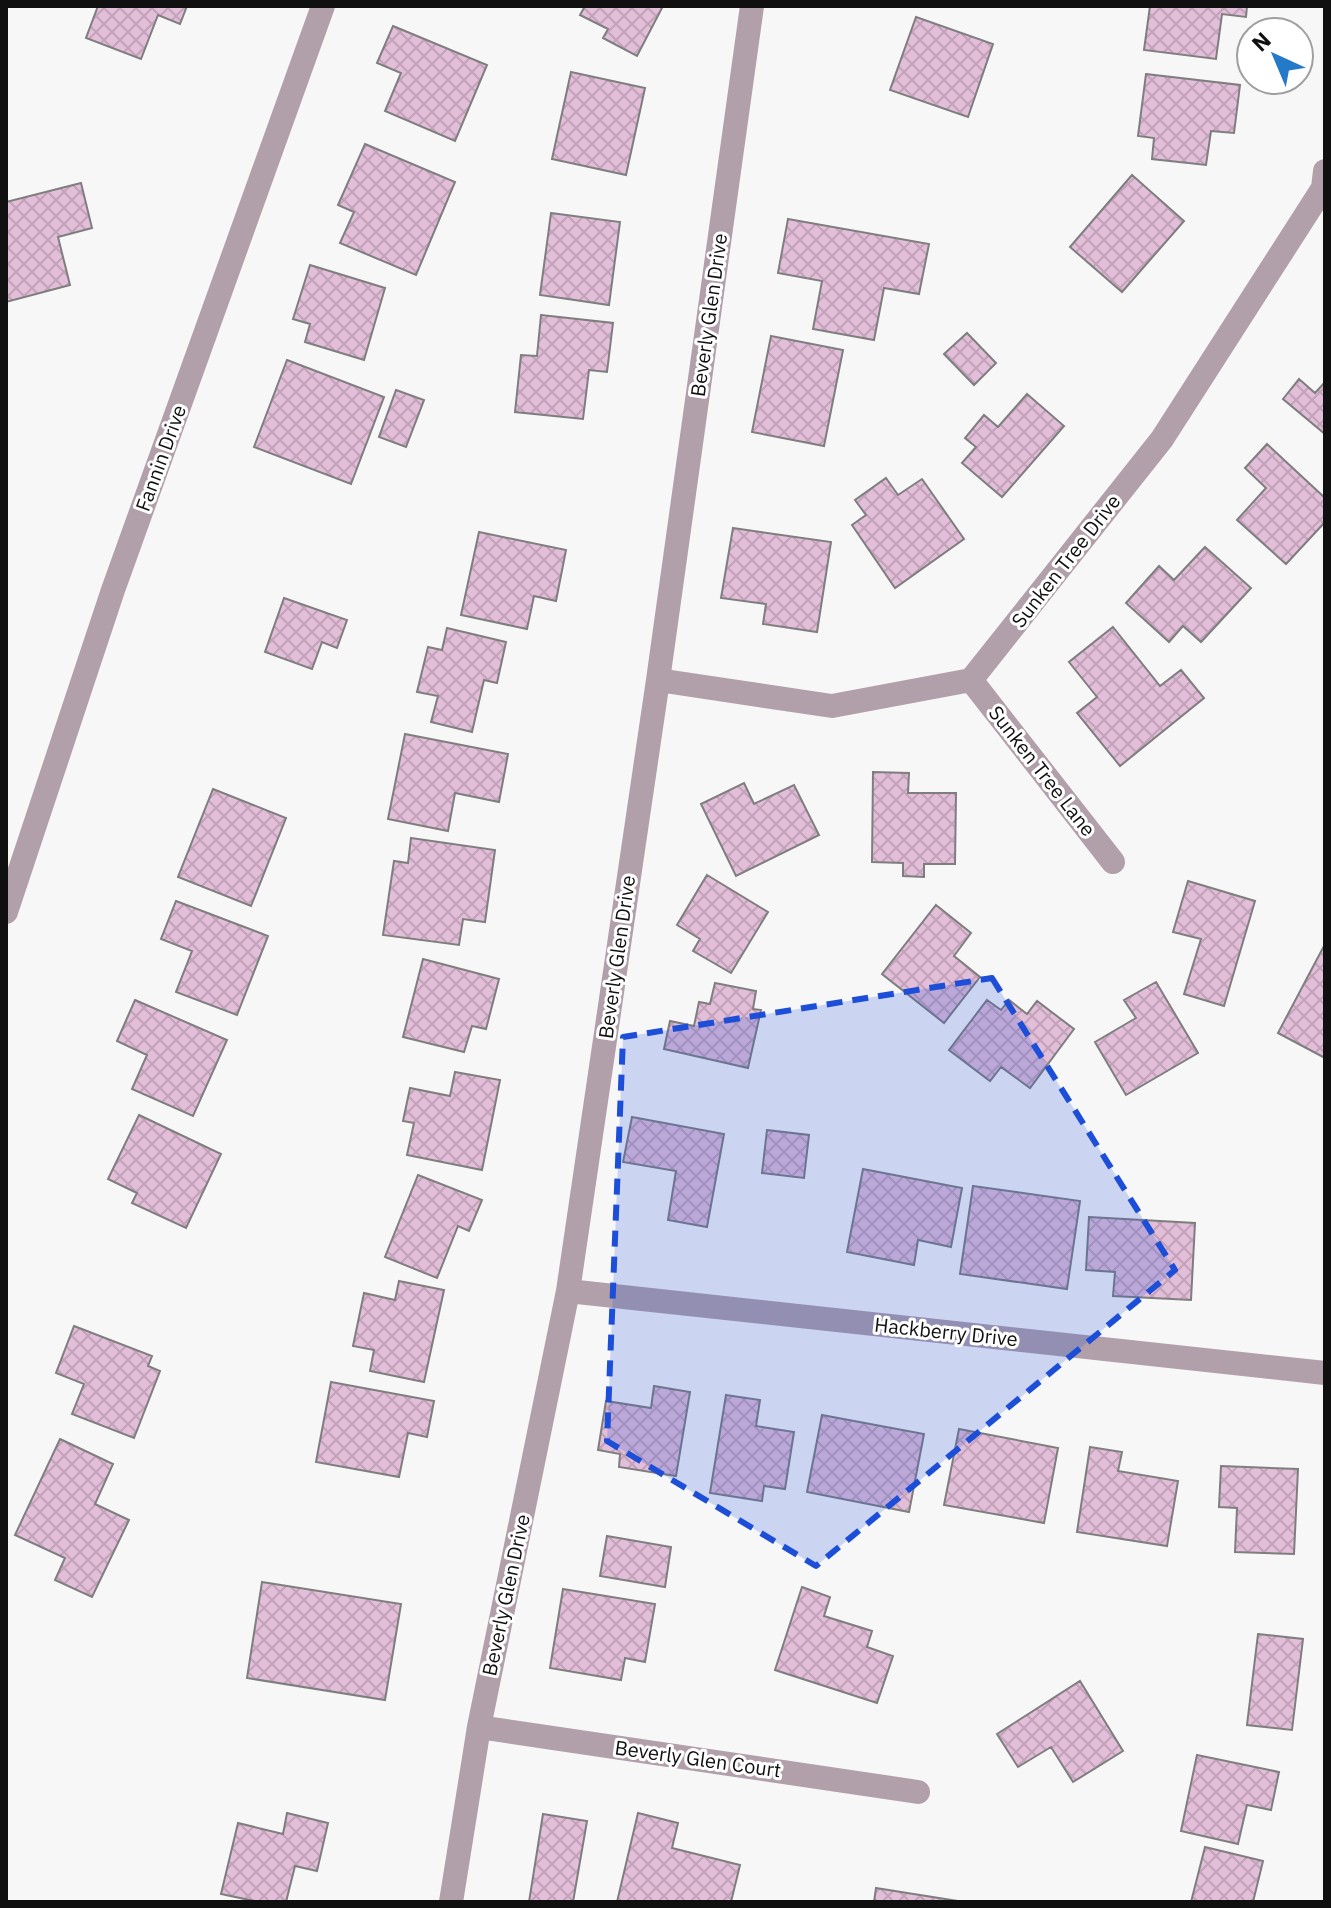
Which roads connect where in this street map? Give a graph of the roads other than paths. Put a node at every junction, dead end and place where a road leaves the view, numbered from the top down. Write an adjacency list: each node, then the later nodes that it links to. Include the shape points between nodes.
1 (323, 6): 7 (street, Fannin Drive, via 113,590)
2 (752, 6): 4 (street, Beverly Glen Drive)
3 (1325, 171): 5 (street, Sunken Tree Drive, via 1323,188 1162,439)
4 (658, 680): 5 (street, via 832,706); 8 (street, Beverly Glen Drive)
5 (971, 680): 6 (street, Sunken Tree Lane)
6 (1113, 862)
7 (6, 912)
8 (568, 1291): 9 (street, Hackberry Drive); 10 (street, Beverly Glen Drive)
9 (1325, 1373)
10 (479, 1727): 11 (street, Beverly Glen Court); 12 (street, Beverly Glen Drive)
11 (918, 1792)
12 (451, 1902)

